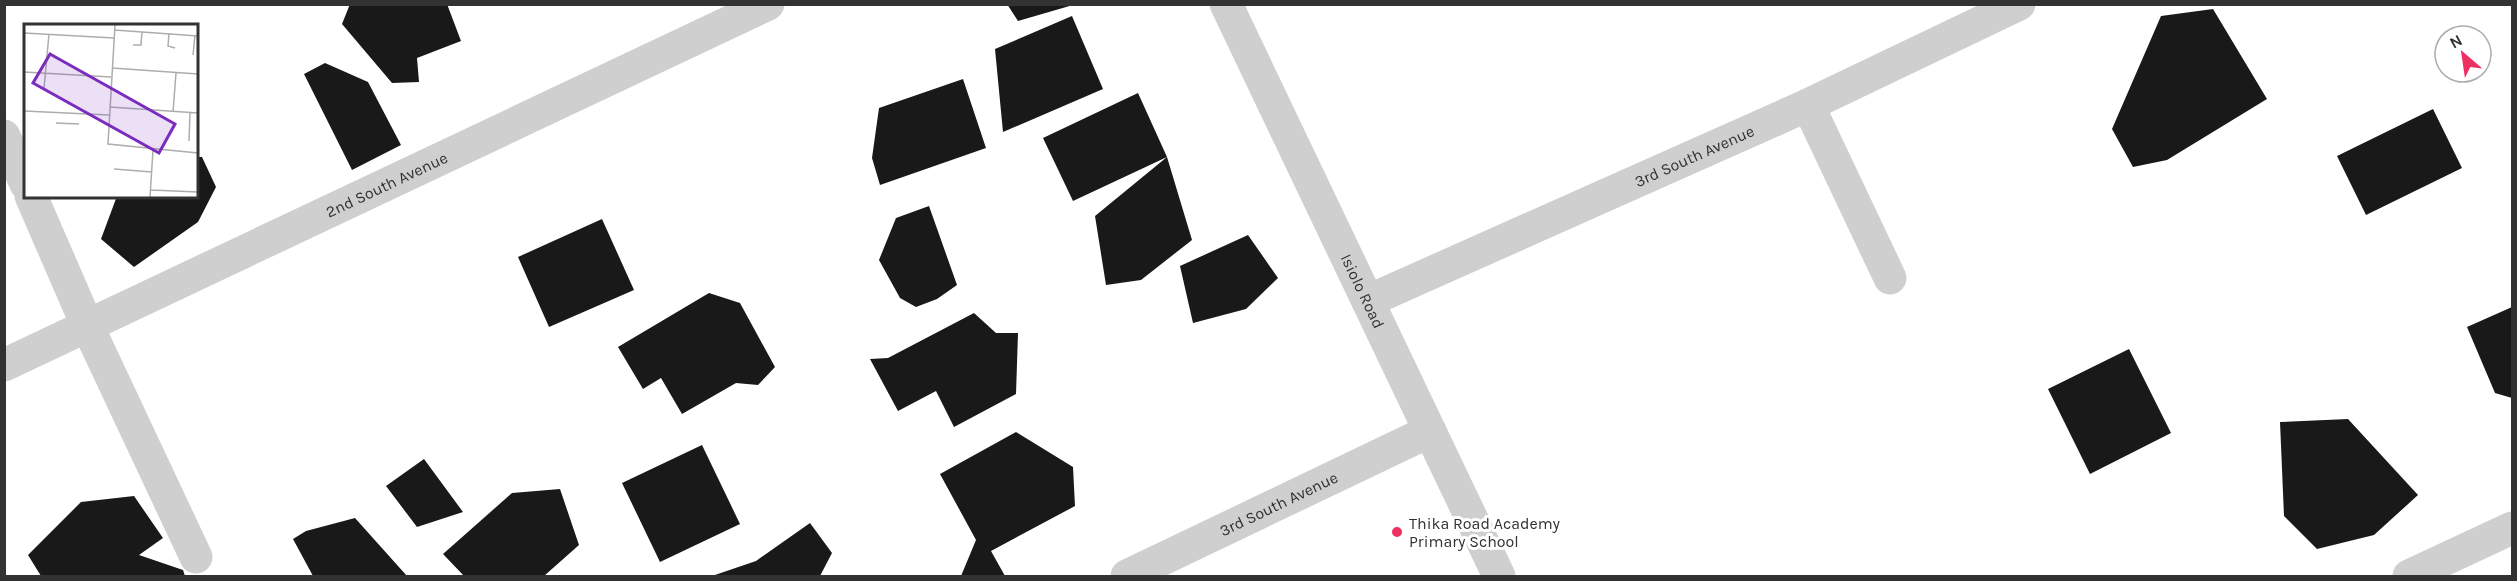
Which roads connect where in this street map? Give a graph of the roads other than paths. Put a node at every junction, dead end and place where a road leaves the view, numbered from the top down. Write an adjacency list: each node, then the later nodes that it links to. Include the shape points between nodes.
1 (768, 4): 4 (street, 2nd South Avenue)
2 (1226, 4): 10 (street, Isiolo Road)
3 (2019, 4): 5 (street, 3rd South Avenue)
4 (712, 16): 11 (street, 2nd South Avenue)
5 (1808, 105): 9 (street); 10 (street, 3rd South Avenue)
6 (4, 136): 7 (street)
7 (24, 180)
8 (32, 198): 11 (street)
9 (1890, 278)
10 (1368, 301): 13 (street, Isiolo Road)
11 (87, 325): 12 (street, 2nd South Avenue); 15 (street)
12 (4, 364)
13 (1430, 431): 16 (street, 3rd South Avenue); 17 (street, Isiolo Road)
14 (2512, 528): 18 (street)
15 (196, 557)
16 (1127, 576)
17 (1499, 576)
18 (2409, 576)

